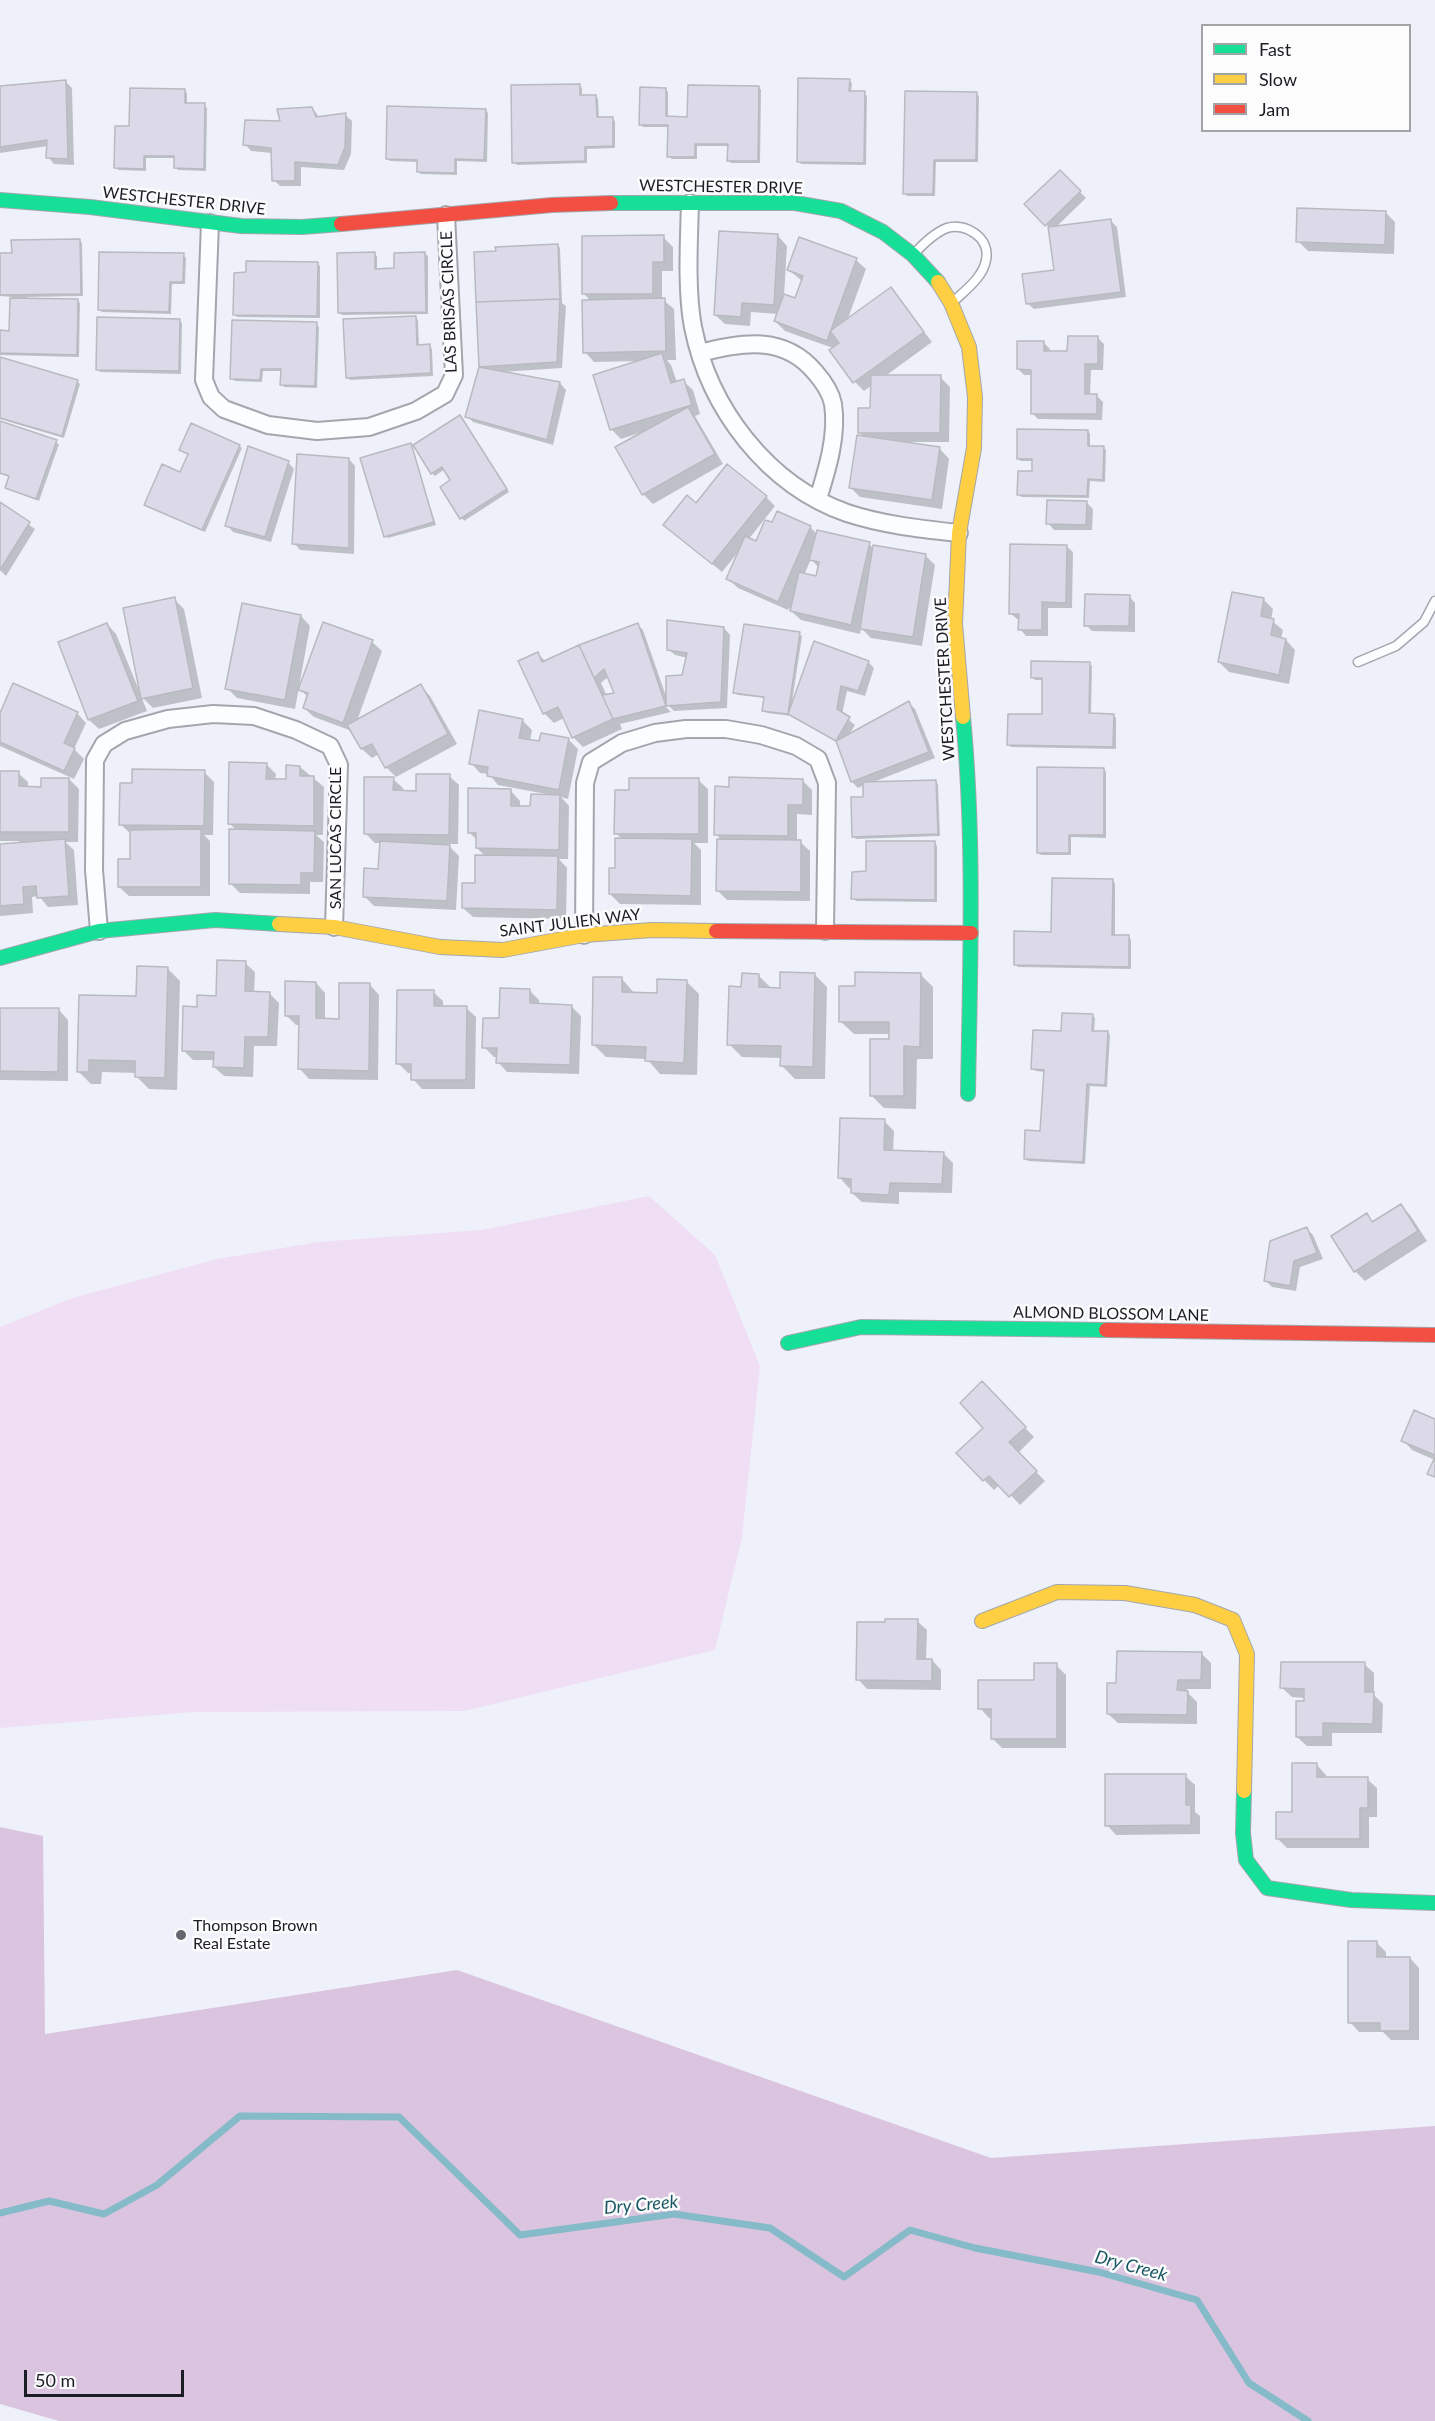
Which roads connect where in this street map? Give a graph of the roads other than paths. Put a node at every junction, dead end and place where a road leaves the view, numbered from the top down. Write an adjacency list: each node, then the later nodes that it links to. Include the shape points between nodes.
1 (0, 200): 4 (street, WESTCHESTER DRIVE)
2 (690, 203): 3 (street, WESTCHESTER DRIVE, via 552,205); 5 (street, WESTCHESTER DRIVE, via 795,202 841,210 883,232); 7 (street, via 690,296)
3 (446, 215): 4 (street, WESTCHESTER DRIVE, via 303,227); 4 (street, LAS BRISAS CIRCLE, via 454,375 445,394 416,411 369,427 317,431 268,425 224,409 211,397 204,380)
4 (210, 223)
5 (913, 255): 6 (street, WESTCHESTER DRIVE); 6 (lane, via 949,227 968,228 979,236 987,260 975,281)
6 (951, 303): 9 (street, WESTCHESTER DRIVE, via 969,347 975,397 974,448)
7 (700, 353): 8 (street, via 718,399 743,436 765,461); 8 (street, via 755,343 779,347 804,358 833,403 832,437)
8 (818, 499): 9 (street, via 846,512 884,522)
9 (959, 533): 15 (street, WESTCHESTER DRIVE, via 955,624 967,758)
10 (1435, 601): 11 (lane, via 1424,622 1396,646)
11 (1358, 662)
12 (334, 927): 13 (street, SAINT JULIEN WAY, via 215,920); 13 (street, SAN LUCAS CIRCLE, via 339,765 330,746 254,716 213,714 168,719 125,731 104,744 95,760 94,870); 16 (street, SAINT JULIEN WAY, via 441,947 503,950)
13 (99, 931): 17 (street, SAINT JULIEN WAY)
14 (825, 931): 15 (street, SAINT JULIEN WAY); 16 (street, SAINT JULIEN WAY, via 652,930); 16 (street, via 827,783 818,759 796,746 761,735 726,729 686,729 622,743 591,762 585,783)
15 (971, 933): 18 (street, WESTCHESTER DRIVE)
16 (584, 935)
17 (0, 958)
18 (968, 1094)
19 (1435, 1335): 20 (street, ALMOND BLOSSOM LANE, via 861,1327)
20 (788, 1343)
21 (982, 1620): 22 (street, via 1058,1592 1125,1593 1195,1605 1233,1620 1247,1654 1243,1833 1246,1860 1267,1888 1293,1894 1373,1903)
22 (1435, 1903)

